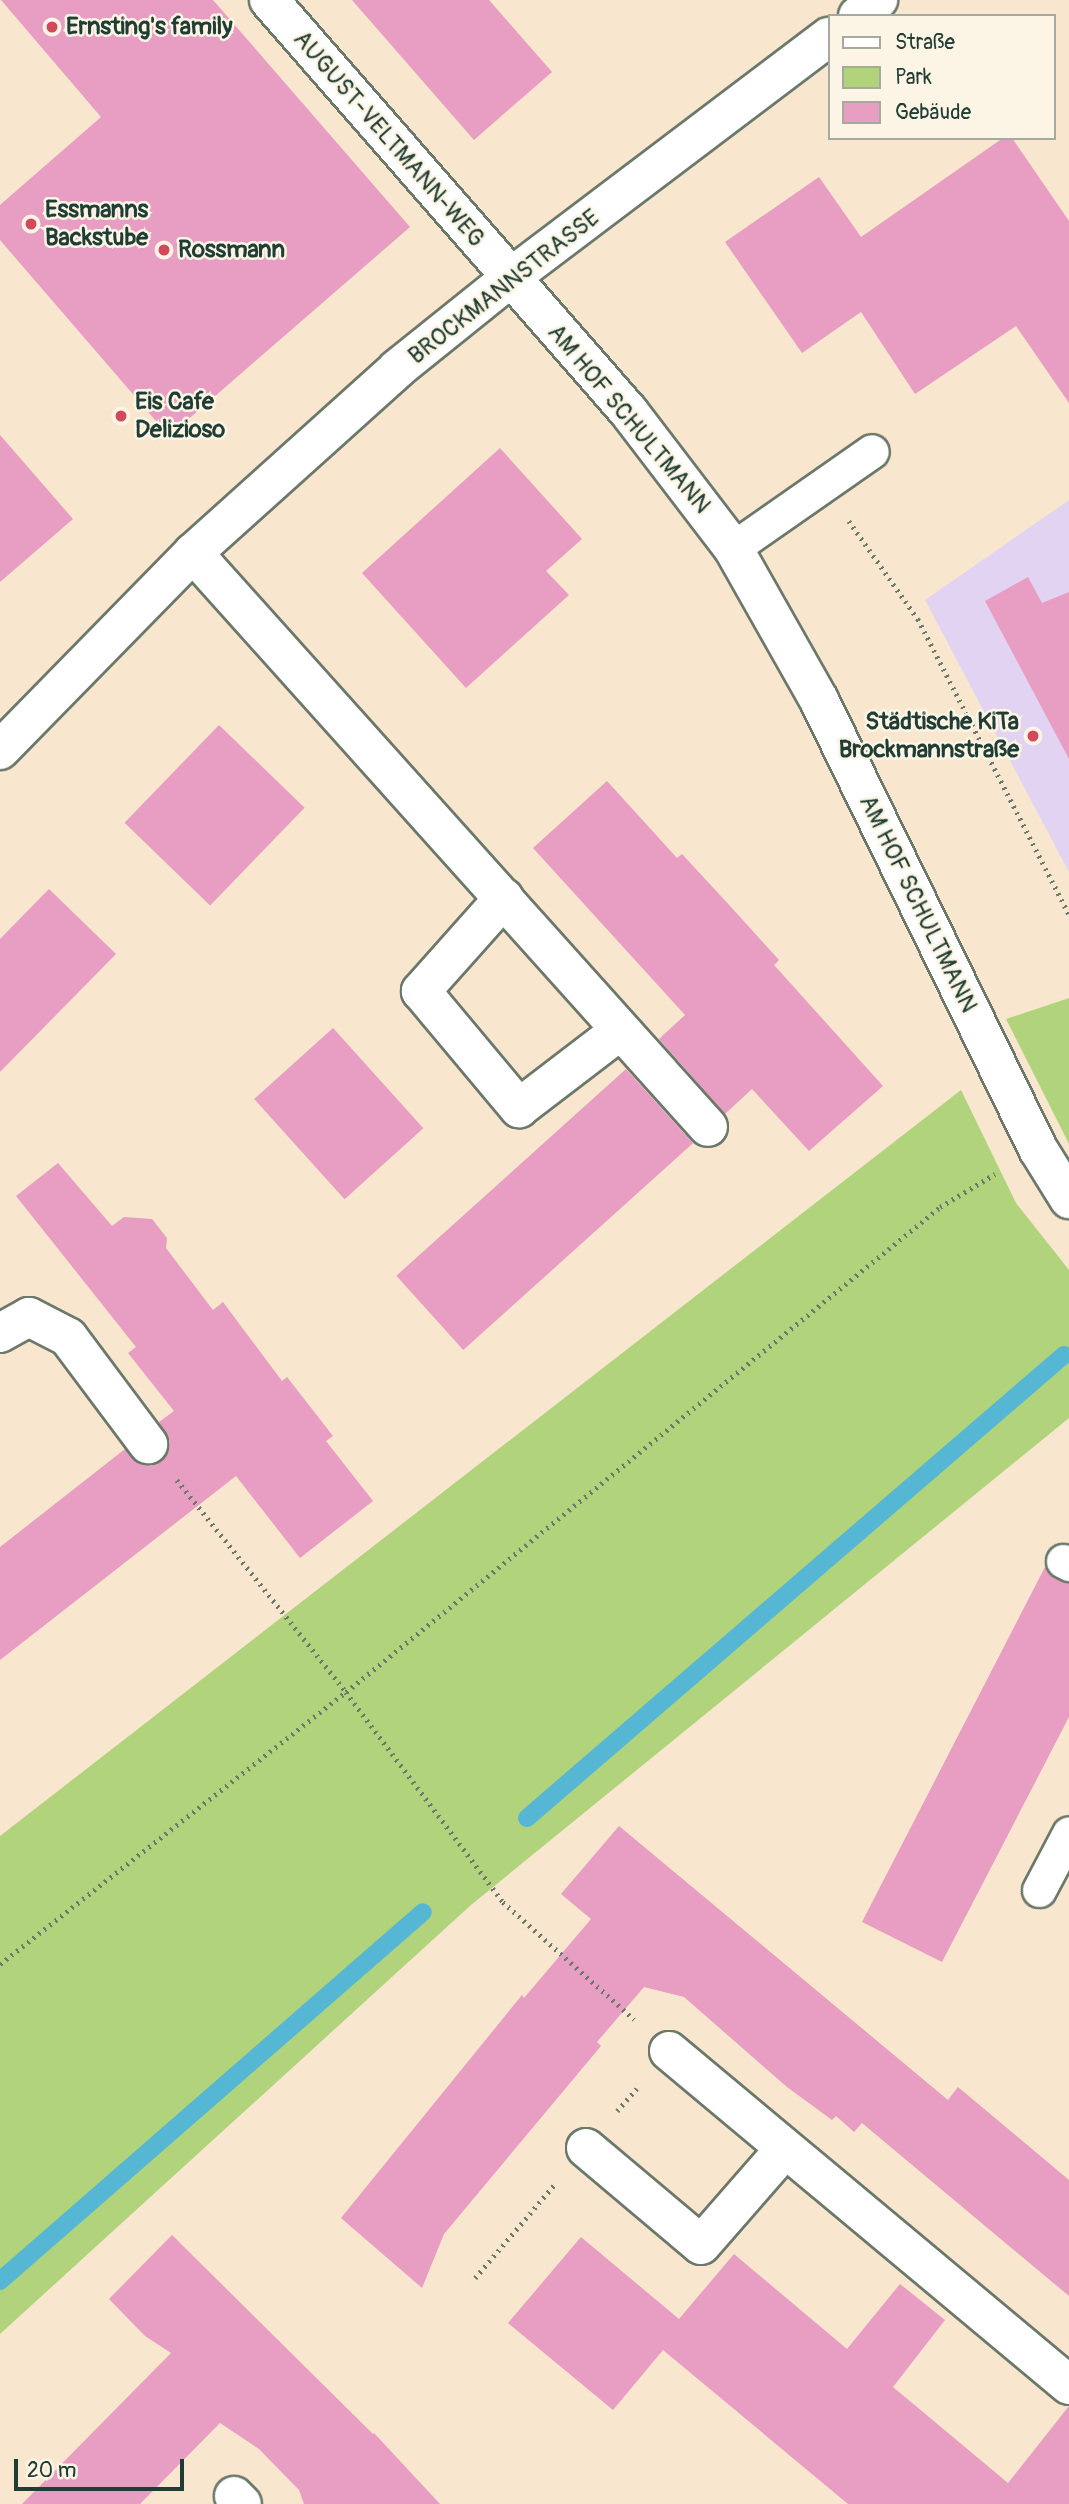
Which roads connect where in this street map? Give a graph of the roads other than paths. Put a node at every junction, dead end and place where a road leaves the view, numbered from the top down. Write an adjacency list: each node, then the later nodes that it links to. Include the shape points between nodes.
1 (269, 0): 5 (street, AUGUST-VELTMANN-WEG)
2 (878, 0): 3 (street)
3 (860, 14)
4 (828, 38): 5 (street, BROCKMANNSTRASSE)
5 (510, 278): 7 (street, AM HOF SCHULTMANN, via 629,412); 8 (street, BROCKMANNSTRASSE, via 397,369)
6 (872, 451): 7 (lane)
7 (733, 548): 13 (street, AM HOF SCHULTMANN, via 819,700 1038,1149)
8 (193, 553): 9 (street, BROCKMANNSTRASSE); 10 (street)
9 (0, 750)
10 (504, 898): 11 (street); 11 (street, via 421,991 519,1108)
11 (621, 1030): 12 (street)
12 (708, 1127)
13 (1069, 1199)
14 (0, 1333): 15 (street, via 29,1317 68,1337)
15 (148, 1444)
16 (1069, 1833): 17 (lane)
17 (1039, 1890)
18 (669, 2051): 20 (street)
19 (586, 2148): 20 (street, via 701,2245)
20 (784, 2150): 21 (street)
21 (1069, 2385)

